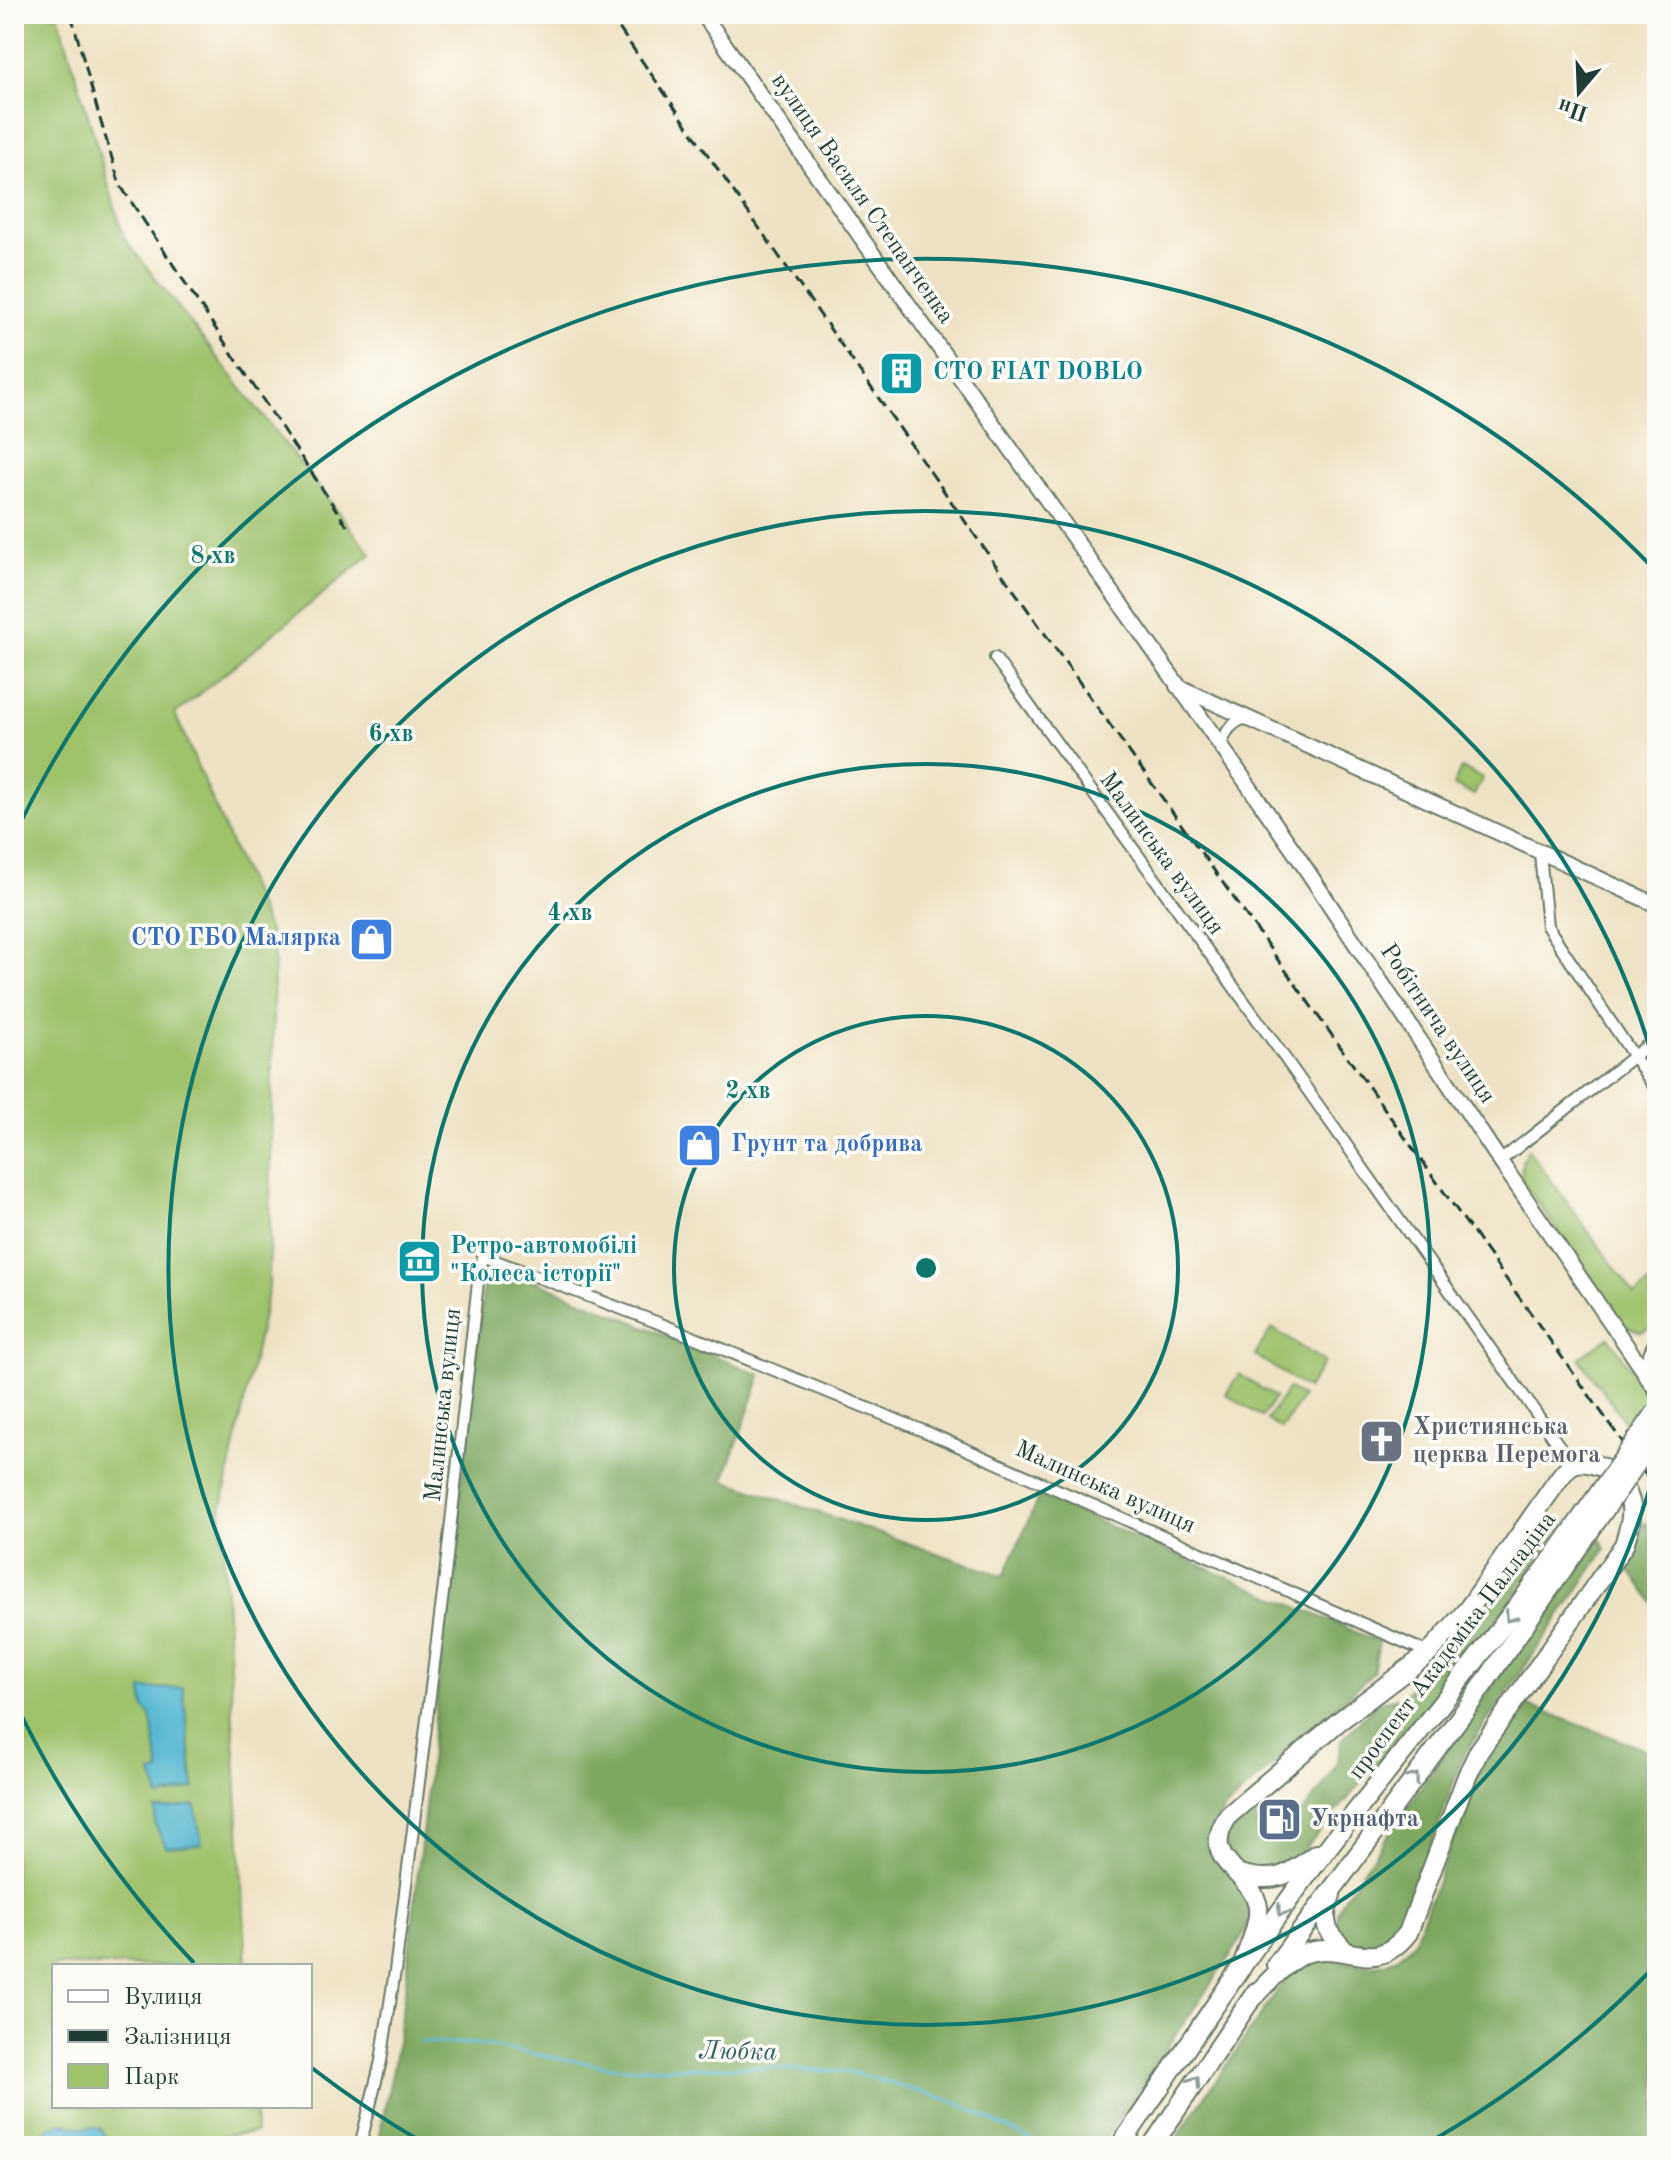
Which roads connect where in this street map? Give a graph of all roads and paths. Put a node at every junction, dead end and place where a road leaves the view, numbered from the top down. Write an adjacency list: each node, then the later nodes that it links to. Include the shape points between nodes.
1 (703, 14): 3 (street, вулиця Василя Степанченка)
2 (995, 658): 18 (street, Малинська вулиця)
3 (1177, 686): 4 (street); 5 (street, Робітнича вулиця)
4 (1248, 717): 5 (street, via 1230,726); 6 (street)
5 (1221, 746): 11 (street, Робітнича вулиця)
6 (1540, 853): 7 (street); 9 (street, via 1547,926)
7 (1657, 905)
8 (1657, 1038): 9 (street)
9 (1633, 1058): 10 (street); 11 (street)
10 (1657, 1091)
11 (1500, 1161): 13 (street, Робітнича вулиця)
12 (1657, 1341): 13 (street); 14 (main road)
13 (1629, 1347): 14 (street, Робітнича вулиця)
14 (1646, 1374): 15 (main road, Робітнича вулиця)
15 (1657, 1389)
16 (1657, 1411): 19 (highway, проспект Академіка Палладіна, bridge)
17 (1657, 1434): 19 (highway, проспект Академіка Палладіна, bridge)
18 (1572, 1464): 20 (highway, via 1468,1609); 24 (highway, via 1612,1473 1624,1487 1631,1503 1624,1545 1479,1751 1408,1933 1389,1952)
19 (1562, 1558): 21 (highway, проспект Академіка Палладіна, one-way to 21); 23 (highway, проспект Академіка Палладіна, one-way to 19, via 1472,1701)
20 (1429, 1653): 22 (highway, via 1229,1815 1221,1827 1220,1850); 27 (street, Малинська вулиця, via 931,1434 483,1256 395,1971)
21 (1335, 1839): 22 (highway, via 1280,1877); 25 (highway, проспект Академіка Палладіна, one-way to 25)
22 (1239, 1874): 25 (highway, via 1258,1909)
23 (1338, 1881): 24 (highway, via 1326,1918 1328,1932); 26 (highway, проспект Академіка Палладіна)
24 (1346, 1952): 26 (highway, via 1307,1952 1295,1958)
25 (1241, 1968): 28 (highway, проспект Академіка Палладіна)
26 (1251, 2000): 29 (highway, проспект Академіка Палладіна, one-way to 26)
27 (360, 2146)
28 (1120, 2146)
29 (1152, 2146)

